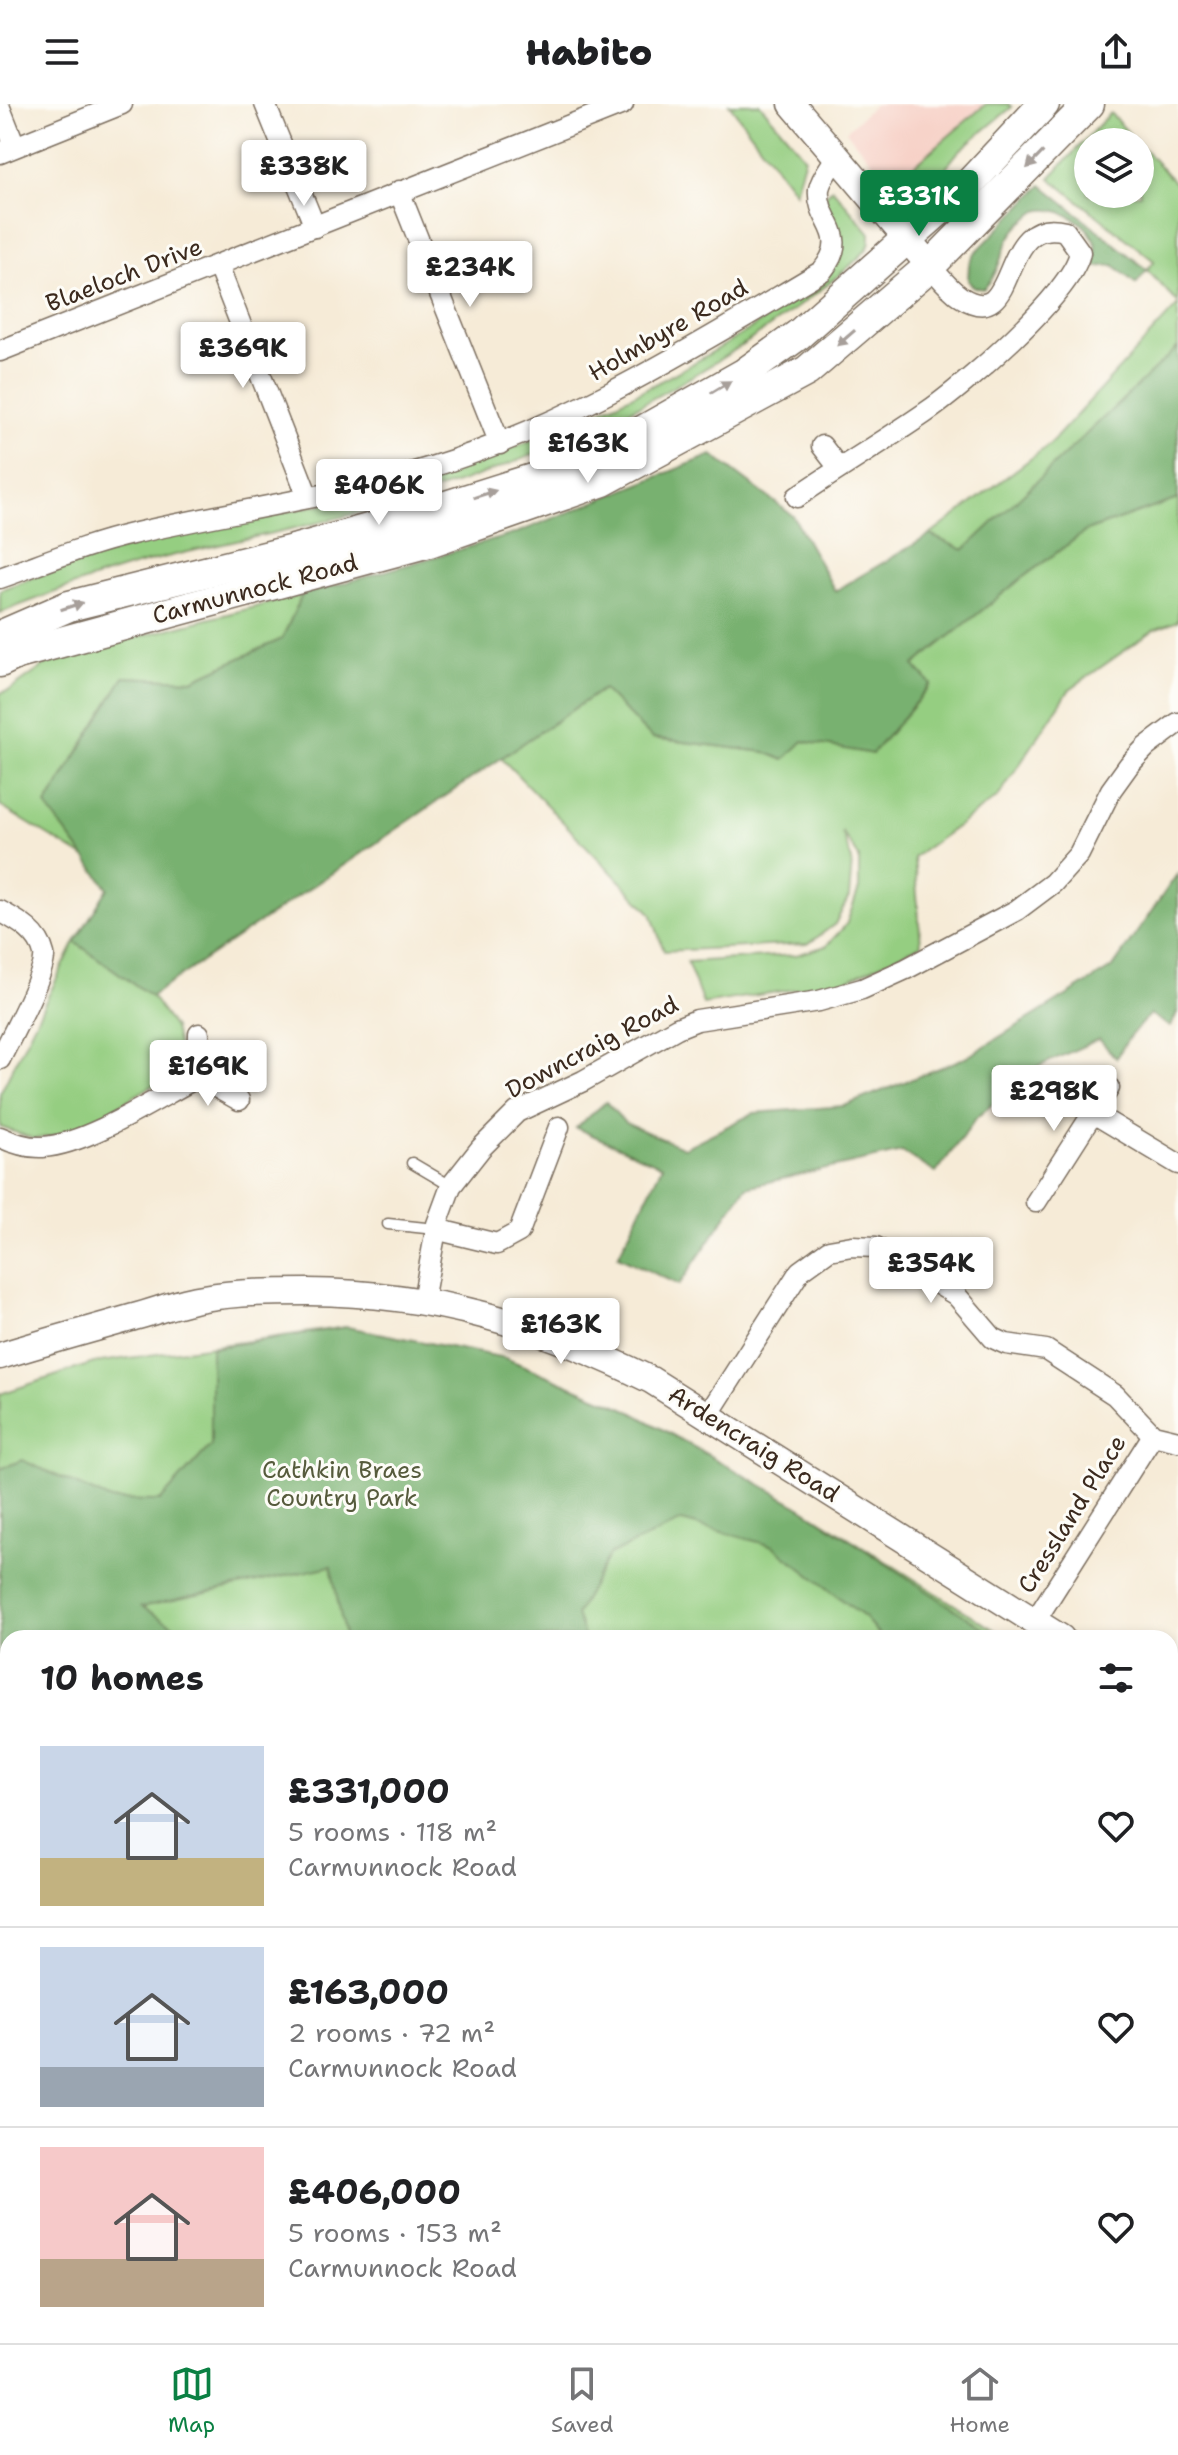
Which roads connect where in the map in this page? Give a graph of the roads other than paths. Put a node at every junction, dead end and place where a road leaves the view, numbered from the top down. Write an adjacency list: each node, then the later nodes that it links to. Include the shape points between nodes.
1 (122, 104): 8 (street)
2 (265, 104): 11 (street)
3 (623, 104): 10 (street, Blaeloch Drive)
4 (792, 104): 9 (street)
5 (1044, 104): 12 (main road, Carmunnock Road)
6 (1089, 104): 14 (main road, Carmunnock Road, one-way to 14)
7 (0, 108): 8 (street)
8 (7, 150)
9 (837, 156): 12 (street); 16 (street, Holmbyre Road, via 819,186 820,205 835,235 832,259 822,271 593,403)
10 (399, 191): 11 (street, Blaeloch Drive); 16 (street)
11 (315, 227): 13 (street, Blaeloch Drive)
12 (908, 240): 14 (street); 22 (main road, Carmunnock Road, one-way to 12, via 69,606 408,518 532,479 628,439 745,373 798,335)
13 (218, 266): 15 (street, Blaeloch Drive); 19 (street)
14 (930, 266): 18 (street, via 962,297 977,303 1001,292 1023,245 1039,230 1065,231 1080,252 1078,264 1037,317 928,412); 23 (main road, Carmunnock Road, one-way to 23, via 807,371 603,481 429,542)
15 (0, 351)
16 (500, 444): 19 (street, Holmbyre Road, via 426,469)
17 (822, 446): 18 (street)
18 (839, 468): 20 (street)
19 (308, 497): 21 (street, Holmbyre Road, via 128,534)
20 (797, 497)
21 (0, 578)
22 (0, 636)
23 (0, 662)
24 (1178, 723): 36 (street, Downcraig Road, via 1129,765 1079,854 1053,883 1017,910 862,989 677,1028 517,1112)
25 (0, 911): 27 (street, via 25,926 45,957)
26 (199, 1034): 28 (street)
27 (0, 1059)
28 (198, 1077): 30 (street); 33 (street, via 75,1141 39,1148)
29 (1109, 1088): 31 (street)
30 (239, 1100)
31 (1093, 1113): 35 (street); 37 (street)
32 (559, 1127): 39 (street, via 519,1232 497,1244)
33 (0, 1137)
34 (412, 1163): 36 (lane)
35 (1178, 1164)
36 (451, 1186): 39 (street, Downcraig Road)
37 (1036, 1202)
38 (388, 1224): 39 (lane)
39 (435, 1229): 40 (street, Downcraig Road)
40 (423, 1301): 41 (street, Ardencraig Road, via 350,1293 203,1298); 42 (street, Ardencraig Road, via 517,1323 591,1351)
41 (0, 1356)
42 (708, 1415): 43 (street, via 800,1271 829,1250 876,1247 956,1295 993,1338 1046,1350 1115,1395); 45 (street, Ardencraig Road)
43 (1153, 1435): 44 (street); 45 (street, Cressland Place)
44 (1178, 1441)
45 (1035, 1621): 46 (street, Ardencraig Road)
46 (1049, 1630)

